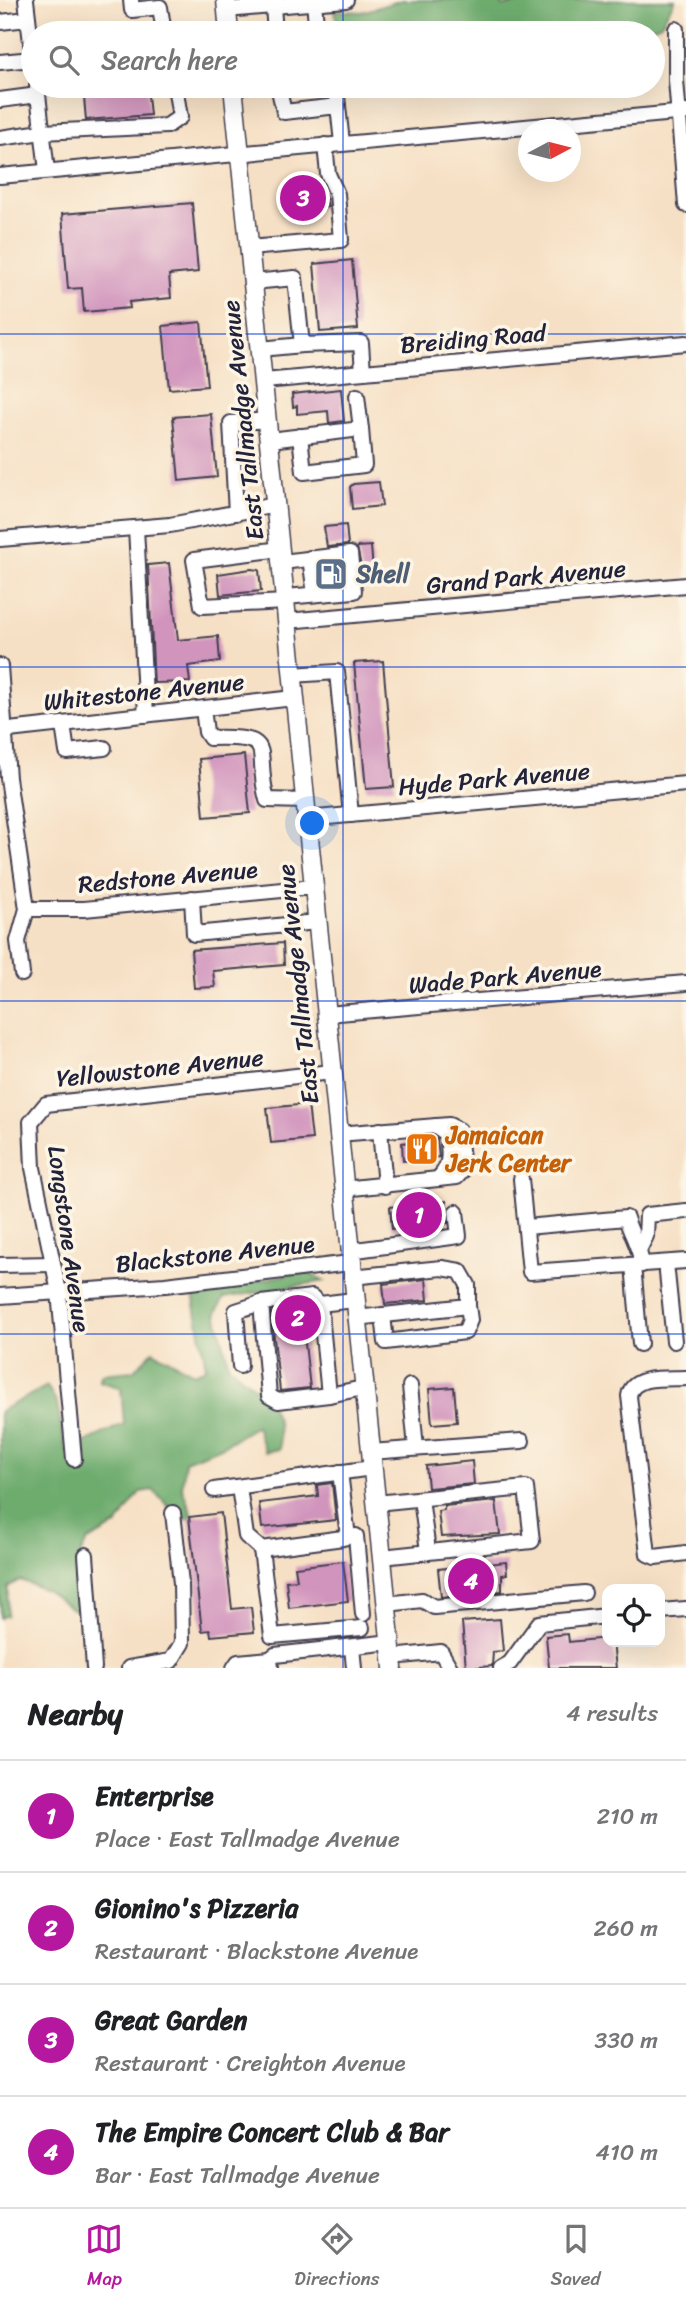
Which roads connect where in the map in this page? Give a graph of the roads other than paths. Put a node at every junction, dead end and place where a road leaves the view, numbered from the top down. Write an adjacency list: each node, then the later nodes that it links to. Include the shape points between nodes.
1 (26, 0): 7 (street)
2 (131, 0): 8 (street, via 132,10 160,7)
3 (346, 0): 4 (street)
4 (314, 3): 6 (street); 10 (street)
5 (226, 5): 6 (street)
6 (273, 6): 9 (street)
7 (28, 19): 11 (street)
8 (162, 21)
9 (274, 21)
10 (316, 21)
11 (0, 22)
12 (676, 29): 23 (street)
13 (21, 60): 14 (street)
14 (0, 62)
15 (21, 94): 21 (street)
16 (38, 98): 24 (street)
17 (177, 98): 24 (street, via 180,117 167,126)
18 (234, 98): 28 (main road, East Tallmadge Avenue)
19 (281, 98): 22 (street, via 284,112)
20 (337, 98): 22 (street)
21 (0, 100)
22 (338, 106): 26 (street)
23 (682, 113): 26 (street); 31 (street)
24 (42, 132): 25 (street); 29 (street)
25 (0, 138)
26 (342, 143): 27 (street)
27 (325, 145): 28 (street); 32 (street, via 328,174 337,194 341,240)
28 (239, 155): 29 (street); 32 (main road, East Tallmadge Avenue)
29 (47, 172): 30 (street)
30 (0, 176)
31 (686, 205)
32 (249, 248): 33 (main road, East Tallmadge Avenue)
33 (253, 282): 35 (street, via 295,278); 36 (main road, East Tallmadge Avenue)
34 (686, 343): 37 (street, Breiding Road)
35 (302, 345): 36 (street); 37 (street, via 361,343)
36 (260, 349): 38 (main road, East Tallmadge Avenue)
37 (363, 372): 38 (street, Breiding Road)
38 (264, 381): 40 (main road, East Tallmadge Avenue)
39 (357, 396): 41 (street)
40 (268, 419): 43 (main road, East Tallmadge Avenue); 45 (street, via 230,424)
41 (361, 429): 42 (street); 42 (street, via 364,465 304,472)
42 (300, 436): 43 (street)
43 (270, 440): 44 (main road, East Tallmadge Avenue)
44 (276, 505): 45 (street); 48 (main road, East Tallmadge Avenue)
45 (236, 513): 46 (street)
46 (136, 528): 47 (street); 60 (street)
47 (0, 539)
48 (281, 555): 49 (street); 52 (main road, East Tallmadge Avenue); 52 (street, via 194,560 202,606)
49 (310, 558): 51 (street); 51 (street, via 350,554 354,591)
50 (686, 585): 53 (street, Grand Park Avenue)
51 (330, 593): 52 (street); 53 (street); 54 (street)
52 (286, 599): 55 (main road, East Tallmadge Avenue)
53 (349, 615): 54 (street, Grand Park Avenue)
54 (328, 617): 55 (street, Grand Park Avenue)
55 (287, 621): 57 (main road, East Tallmadge Avenue)
56 (0, 666): 62 (street)
57 (292, 675): 58 (main road, East Tallmadge Avenue); 66 (street, via 337,672)
58 (294, 698): 59 (street, Whitestone Avenue); 65 (main road, East Tallmadge Avenue)
59 (203, 709): 60 (street, Whitestone Avenue); 65 (street, Hyde Park Avenue, via 210,737 255,741 261,751 267,800)
60 (146, 715): 61 (street, Whitestone Avenue)
61 (64, 724): 62 (street, Whitestone Avenue); 63 (street, via 67,752)
62 (3, 731): 69 (street)
63 (104, 748)
64 (686, 784): 66 (street, Hyde Park Avenue)
65 (306, 810): 66 (street, Hyde Park Avenue); 67 (main road, East Tallmadge Avenue)
66 (351, 815)
67 (313, 887): 68 (street, Redstone Avenue); 70 (main road, East Tallmadge Avenue)
68 (192, 898): 69 (street, Redstone Avenue, via 83,909); 70 (street, via 194,934)
69 (27, 909): 71 (street, via 18,941)
70 (317, 922): 73 (main road, East Tallmadge Avenue)
71 (22, 974)
72 (686, 983): 73 (street, Wade Park Avenue)
73 (327, 1014): 74 (main road, East Tallmadge Avenue)
74 (332, 1072): 75 (street, Yellowstone Avenue, via 46,1104); 77 (main road, East Tallmadge Avenue)
75 (37, 1111): 87 (street, Longstone Avenue, via 31,1122 33,1168)
76 (380, 1130): 77 (street); 79 (street); 79 (street, via 449,1125 459,1130 463,1170 457,1177)
77 (338, 1134): 80 (main road, East Tallmadge Avenue)
78 (521, 1179): 83 (street)
79 (385, 1186): 80 (street)
80 (343, 1189): 88 (main road, East Tallmadge Avenue)
81 (686, 1211): 84 (street, via 647,1215)
82 (456, 1212): 88 (street, via 458,1236)
83 (526, 1227): 84 (street, via 626,1218); 90 (street, via 530,1272)
84 (640, 1248): 90 (street)
85 (686, 1261): 86 (street)
86 (666, 1263): 90 (street); 98 (street)
87 (53, 1264): 89 (street); 91 (street, Longstone Avenue)
88 (350, 1264): 91 (street, Blackstone Avenue); 95 (street, via 460,1271 468,1285); 96 (main road, East Tallmadge Avenue)
89 (0, 1265)
90 (637, 1265): 99 (street)
91 (59, 1292): 92 (street, Blackstone Avenue); 107 (street, Longstone Avenue)
92 (0, 1296)
93 (261, 1303): 94 (street, via 312,1297); 100 (street, via 236,1311); 104 (street, via 269,1396 278,1401)
94 (320, 1304): 96 (street); 104 (street)
95 (468, 1306): 97 (street); 97 (street, via 470,1320 465,1332 386,1342)
96 (355, 1309): 97 (street); 103 (main road, East Tallmadge Avenue)
97 (383, 1315)
98 (674, 1341)
99 (640, 1344)
100 (240, 1366)
101 (686, 1378): 119 (street, via 637,1382 629,1396 648,1554)
102 (410, 1386): 106 (street)
103 (363, 1388): 104 (street); 108 (main road, East Tallmadge Avenue)
104 (329, 1395)
105 (522, 1441): 106 (street)
106 (416, 1448): 108 (street)
107 (74, 1459)
108 (371, 1460): 109 (street); 113 (main road, East Tallmadge Avenue)
109 (340, 1472): 110 (street); 116 (street)
110 (239, 1487): 111 (street); 117 (street, via 246,1536)
111 (214, 1490)
112 (421, 1499): 113 (street); 118 (street); 118 (street, via 526,1488 532,1541)
113 (376, 1503): 115 (main road, East Tallmadge Avenue)
114 (173, 1513): 132 (street, via 182,1643 171,1661)
115 (379, 1533): 116 (street); 121 (main road, East Tallmadge Avenue)
116 (352, 1537): 117 (street); 127 (street)
117 (261, 1549): 127 (street, via 272,1636)
118 (428, 1551): 121 (street)
119 (686, 1553)
120 (86, 1555): 131 (street)
121 (382, 1557): 123 (main road, East Tallmadge Avenue)
122 (584, 1593): 123 (street, via 434,1607 422,1600)
123 (387, 1608): 127 (street); 129 (main road, East Tallmadge Avenue)
124 (686, 1609): 125 (street)
125 (665, 1611)
126 (602, 1617): 136 (street, via 539,1623 510,1663)
127 (362, 1621): 128 (street)
128 (358, 1646): 129 (street); 130 (street, via 275,1655); 134 (street)
129 (392, 1656): 135 (street, via 441,1652)
130 (270, 1663): 133 (street, via 238,1662)
131 (94, 1668)
132 (129, 1668)
133 (234, 1668)
134 (355, 1668)
135 (450, 1668)
136 (501, 1668)

